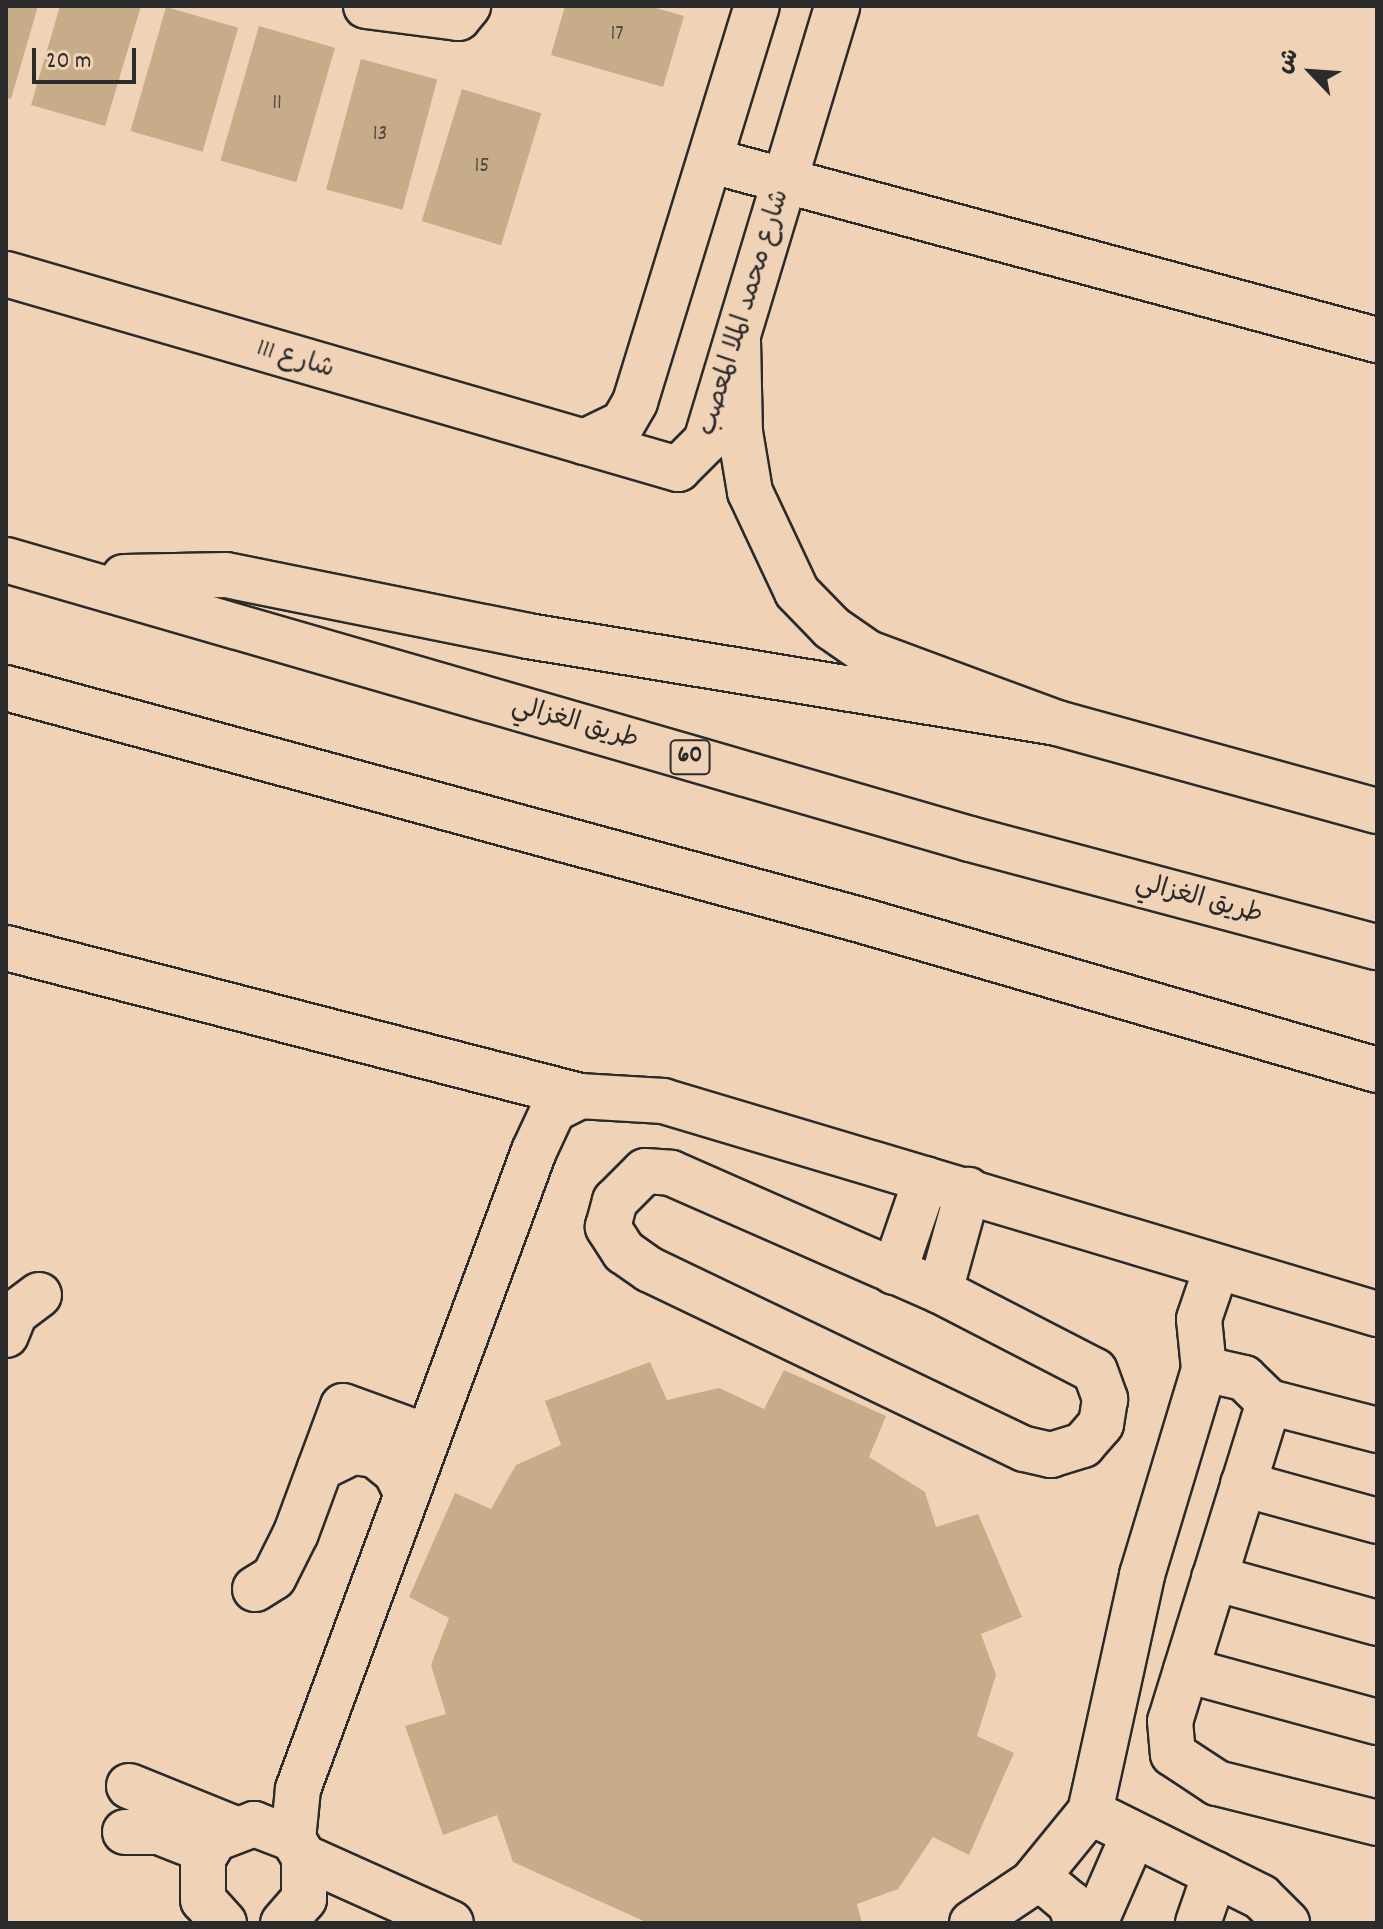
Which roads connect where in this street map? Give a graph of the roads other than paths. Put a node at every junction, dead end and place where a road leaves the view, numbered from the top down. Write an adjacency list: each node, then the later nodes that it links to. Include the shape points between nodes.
1 (366, 6): 2 (main road, via 458,18)
2 (468, 6)
3 (757, 6): 5 (main road)
4 (837, 6): 6 (main road, شارع محمد الملا المعصب)
5 (712, 161): 6 (main road); 10 (main road, via 635,402 623,423)
6 (785, 184): 8 (main road, شارع محمد الملا المعصب); 9 (main road)
7 (6, 274): 10 (main road, شارع 111)
8 (738, 340): 10 (main road, شارع محمد الملا المعصب, via 706,441 691,461 661,467); 14 (main road, via 743,467 762,525 797,592 868,653)
9 (1377, 340)
10 (584, 442)
11 (6, 560): 12 (main road, طريق الغزالي / 60)
12 (75, 578): 14 (main road, via 226,575 557,641); 16 (main road, طريق الغزالي / 60, via 970,839)
13 (6, 688): 18 (main road)
14 (1057, 723): 15 (main road)
15 (1377, 811)
16 (1377, 947)
17 (6, 948): 19 (main road)
18 (1371, 1072)
19 (580, 1096): 20 (main road, via 663,1101); 31 (main road, via 553,1110 534,1151)
20 (926, 1179): 21 (main road); 23 (main road)
21 (968, 1190): 22 (main road); 24 (main road)
22 (1216, 1269): 26 (main road); 28 (main road, via 1199,1319)
23 (894, 1272): 24 (main road); 24 (main road, via 671,1173 645,1171 627,1182 608,1227 624,1252 650,1270 1024,1449 1051,1455 1083,1445 1101,1424 1105,1399 1095,1371)
24 (940, 1291)
25 (39, 1295): 27 (main road, via 15,1313)
26 (1377, 1314)
27 (6, 1335)
28 (1204, 1369): 29 (main road, via 1244,1378); 42 (main road, via 1139,1589)
29 (1269, 1402): 30 (main road); 33 (main road)
30 (1377, 1430)
31 (428, 1437): 32 (main road, via 343,1406); 34 (main road)
32 (320, 1468): 34 (main road, via 353,1452 375,1455 396,1472); 37 (main road, via 274,1577)
33 (1243, 1484): 35 (main road); 36 (main road)
34 (407, 1495): 46 (main road, via 298,1789)
35 (1377, 1521)
36 (1214, 1578): 38 (main road); 39 (main road)
37 (255, 1589)
38 (1377, 1623)
39 (1186, 1670): 40 (main road); 43 (main road, via 1170,1721 1173,1754 1217,1783)
40 (1377, 1722)
41 (129, 1786): 46 (main road)
42 (1090, 1812): 45 (main road); 48 (main road)
43 (1377, 1823)
44 (125, 1832): 46 (main road)
45 (1133, 1836): 47 (main road); 54 (main road)
46 (258, 1840): 49 (main road, via 199,1878); 50 (main road, via 304,1899); 51 (main road)
47 (1215, 1874): 55 (main road); 56 (main road, via 1261,1897)
48 (1032, 1883): 52 (main road); 53 (main road, via 1047,1884 1070,1903)
49 (211, 1915)
50 (294, 1921)
51 (451, 1923)
52 (972, 1923)
53 (1077, 1923)
54 (1095, 1923)
55 (1198, 1923)
56 (1287, 1923)

